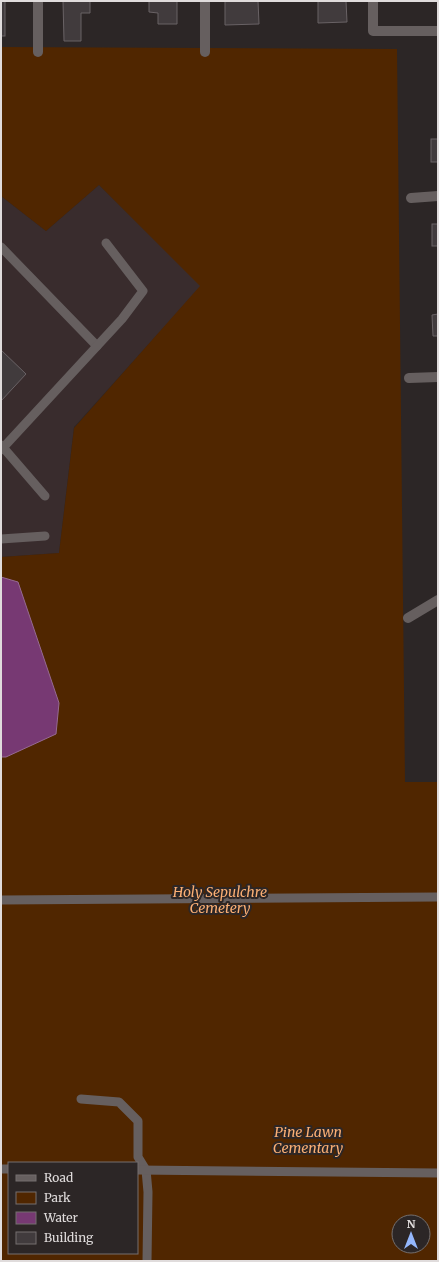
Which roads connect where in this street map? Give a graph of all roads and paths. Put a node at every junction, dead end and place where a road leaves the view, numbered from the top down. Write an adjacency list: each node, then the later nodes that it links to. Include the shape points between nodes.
1 (38, 1): 5 (street)
2 (205, 1): 6 (street)
3 (373, 1): 4 (street, via 373,31)
4 (438, 31)
5 (38, 52)
6 (205, 52)
7 (438, 196): 8 (street)
8 (411, 198)
9 (106, 243): 11 (lane, via 143,292)
10 (1, 247): 11 (lane)
11 (98, 346): 14 (lane)
12 (438, 377): 13 (street)
13 (409, 378)
14 (2, 447): 15 (lane)
15 (45, 496)
16 (45, 536): 17 (lane)
17 (1, 539)
18 (438, 600): 19 (street)
19 (408, 618)
20 (438, 897): 21 (lane)
21 (1, 900)
22 (81, 1099): 23 (lane, via 119,1102 138,1121 138,1157)
23 (141, 1170): 24 (lane); 25 (lane, via 148,1192)
24 (438, 1172)
25 (147, 1261)

